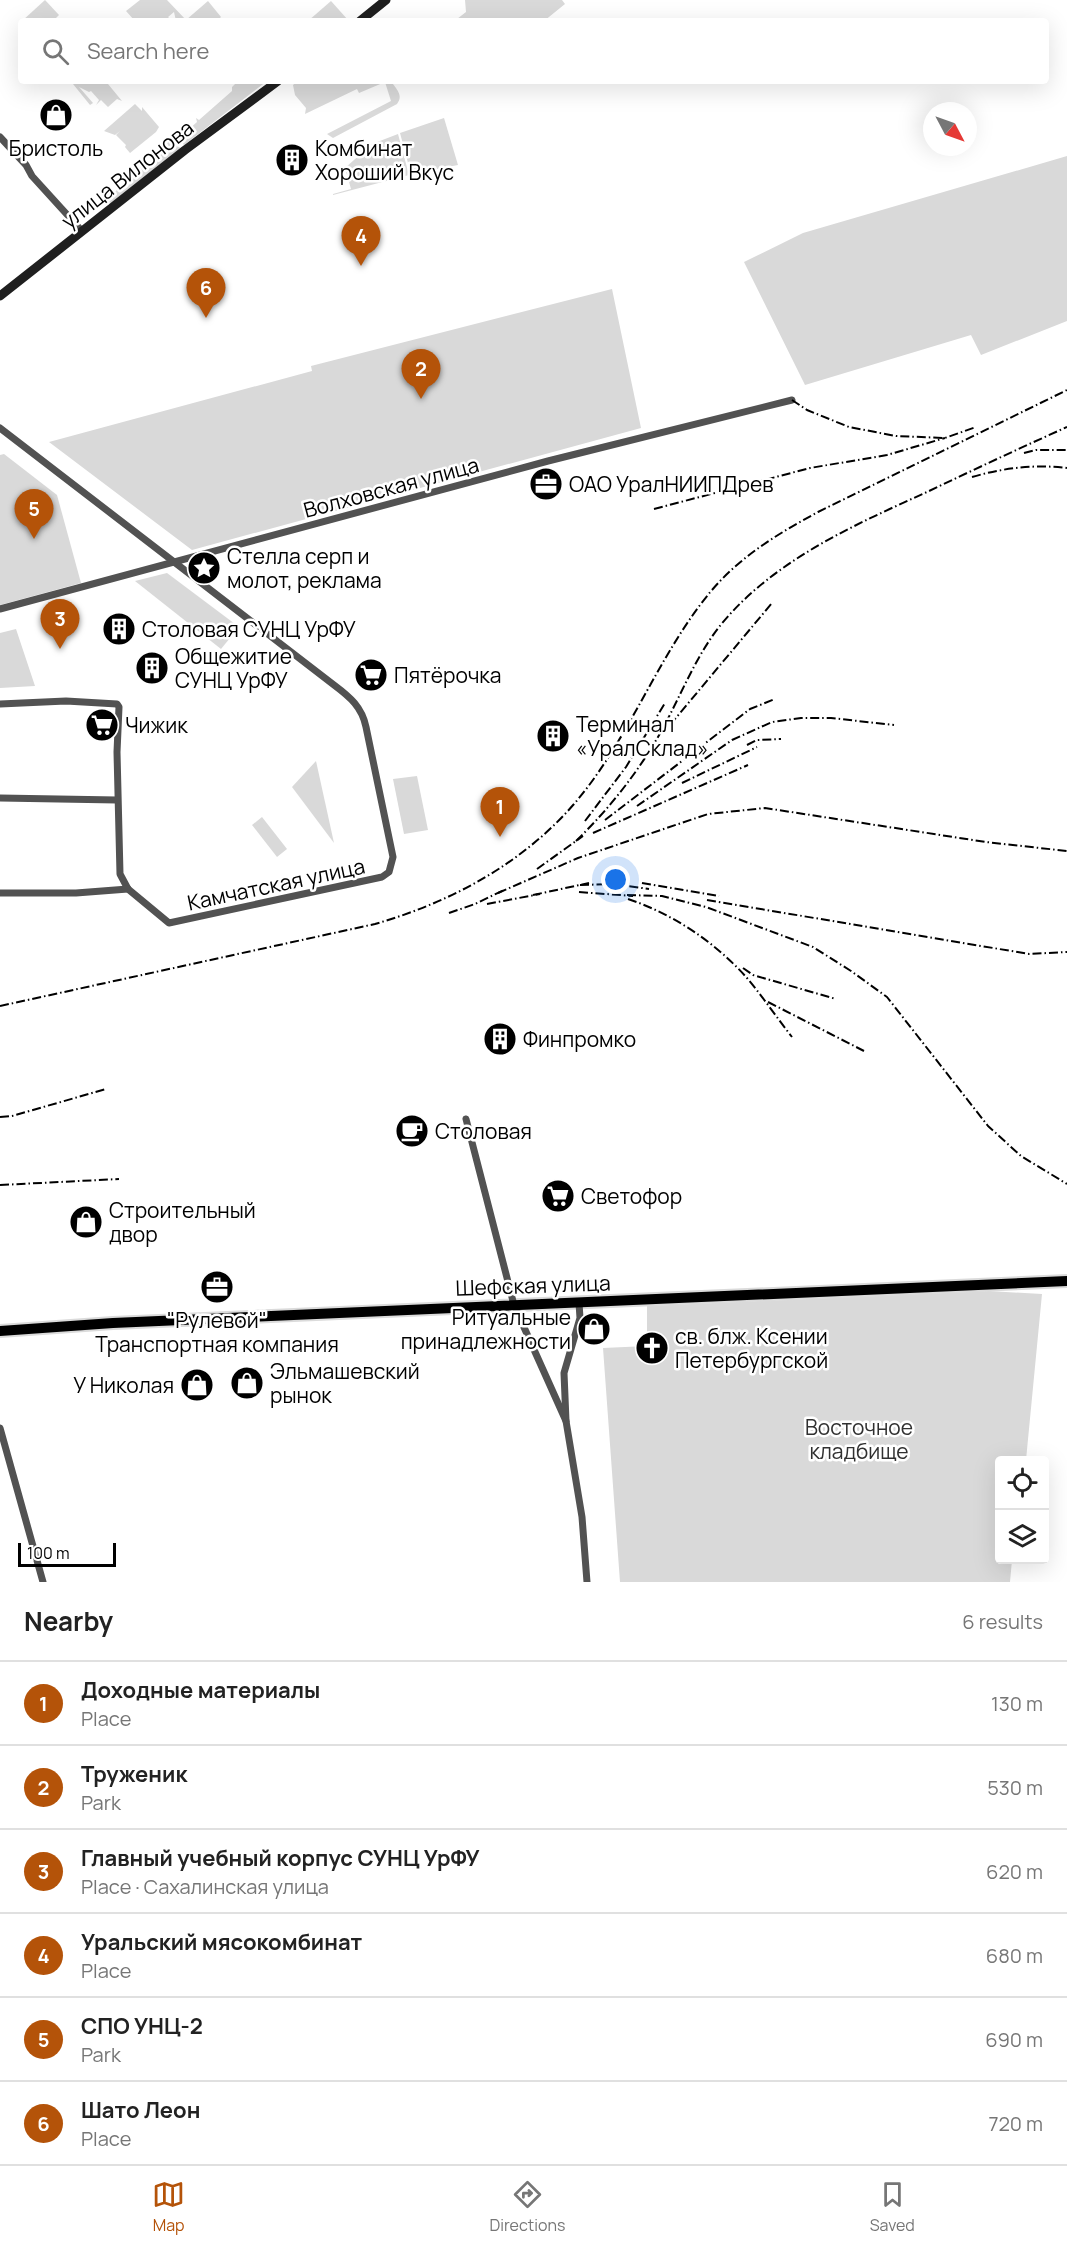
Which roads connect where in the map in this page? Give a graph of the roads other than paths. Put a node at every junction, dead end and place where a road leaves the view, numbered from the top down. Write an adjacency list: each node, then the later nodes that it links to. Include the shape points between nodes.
1 (386, 0): 2 (street)
2 (364, 18)
3 (274, 84): 5 (street, улица Вилонова)
4 (0, 137): 5 (street)
5 (82, 231): 6 (street, улица Вилонова)
6 (0, 296)
7 (792, 399): 9 (street, Волховская улица)
8 (0, 428): 9 (street)
9 (174, 562): 10 (street, Волховская улица); 14 (street, Камчатская улица, via 360,709 393,857 389,872 382,878 169,923)
10 (0, 609)
11 (0, 704): 13 (street, via 117,704)
12 (0, 798): 13 (street)
13 (117, 800): 14 (street, via 120,874)
14 (128, 889): 15 (street)
15 (0, 893)
16 (466, 1119): 19 (street)
17 (1067, 1281): 18 (main road, Шефская улица)
18 (579, 1303): 19 (main road, Шефская улица); 21 (street, via 580,1318 564,1373)
19 (514, 1305): 20 (main road, Шефская улица); 21 (street)
20 (0, 1331)
21 (566, 1421): 24 (street, via 582,1517)
22 (0, 1428): 23 (street)
23 (44, 1582)
24 (587, 1582)

